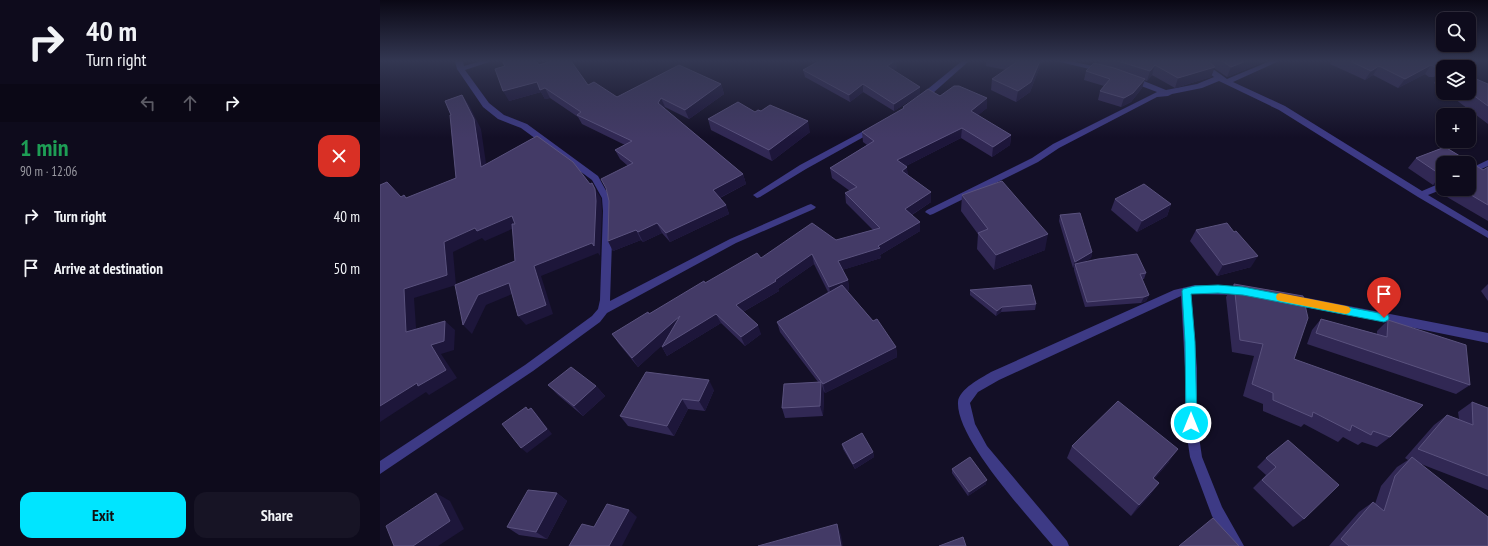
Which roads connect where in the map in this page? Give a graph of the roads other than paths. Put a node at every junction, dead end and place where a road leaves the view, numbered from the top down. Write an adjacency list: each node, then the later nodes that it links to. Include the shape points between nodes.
1 (474, 86): 20 (street, via 486,105 501,117 524,126 595,178 606,198 608,211)
2 (935, 86): 7 (street)
3 (1152, 86): 6 (street)
4 (1197, 86): 6 (street)
5 (1236, 86): 13 (street, via 1282,108)
6 (1168, 94): 15 (street, via 1155,95 1110,117 1035,160)
7 (913, 105)
8 (880, 126): 12 (street)
9 (1488, 163): 10 (street)
10 (1476, 169)
11 (1436, 188): 13 (street)
12 (757, 194)
13 (1420, 195): 16 (street)
14 (811, 207): 20 (street, via 733,242)
15 (930, 212)
16 (1488, 235)
17 (1186, 291): 18 (street, via 1218,289); 23 (street, via 995,376 974,388 964,402 969,426 983,450); 24 (street, via 1191,423 1196,457 1217,511)
18 (1251, 292)
19 (1281, 297): 21 (street)
20 (603, 310): 22 (street, via 596,319 529,368)
21 (1488, 338)
22 (380, 468)
23 (1062, 546)
24 (1237, 546)

